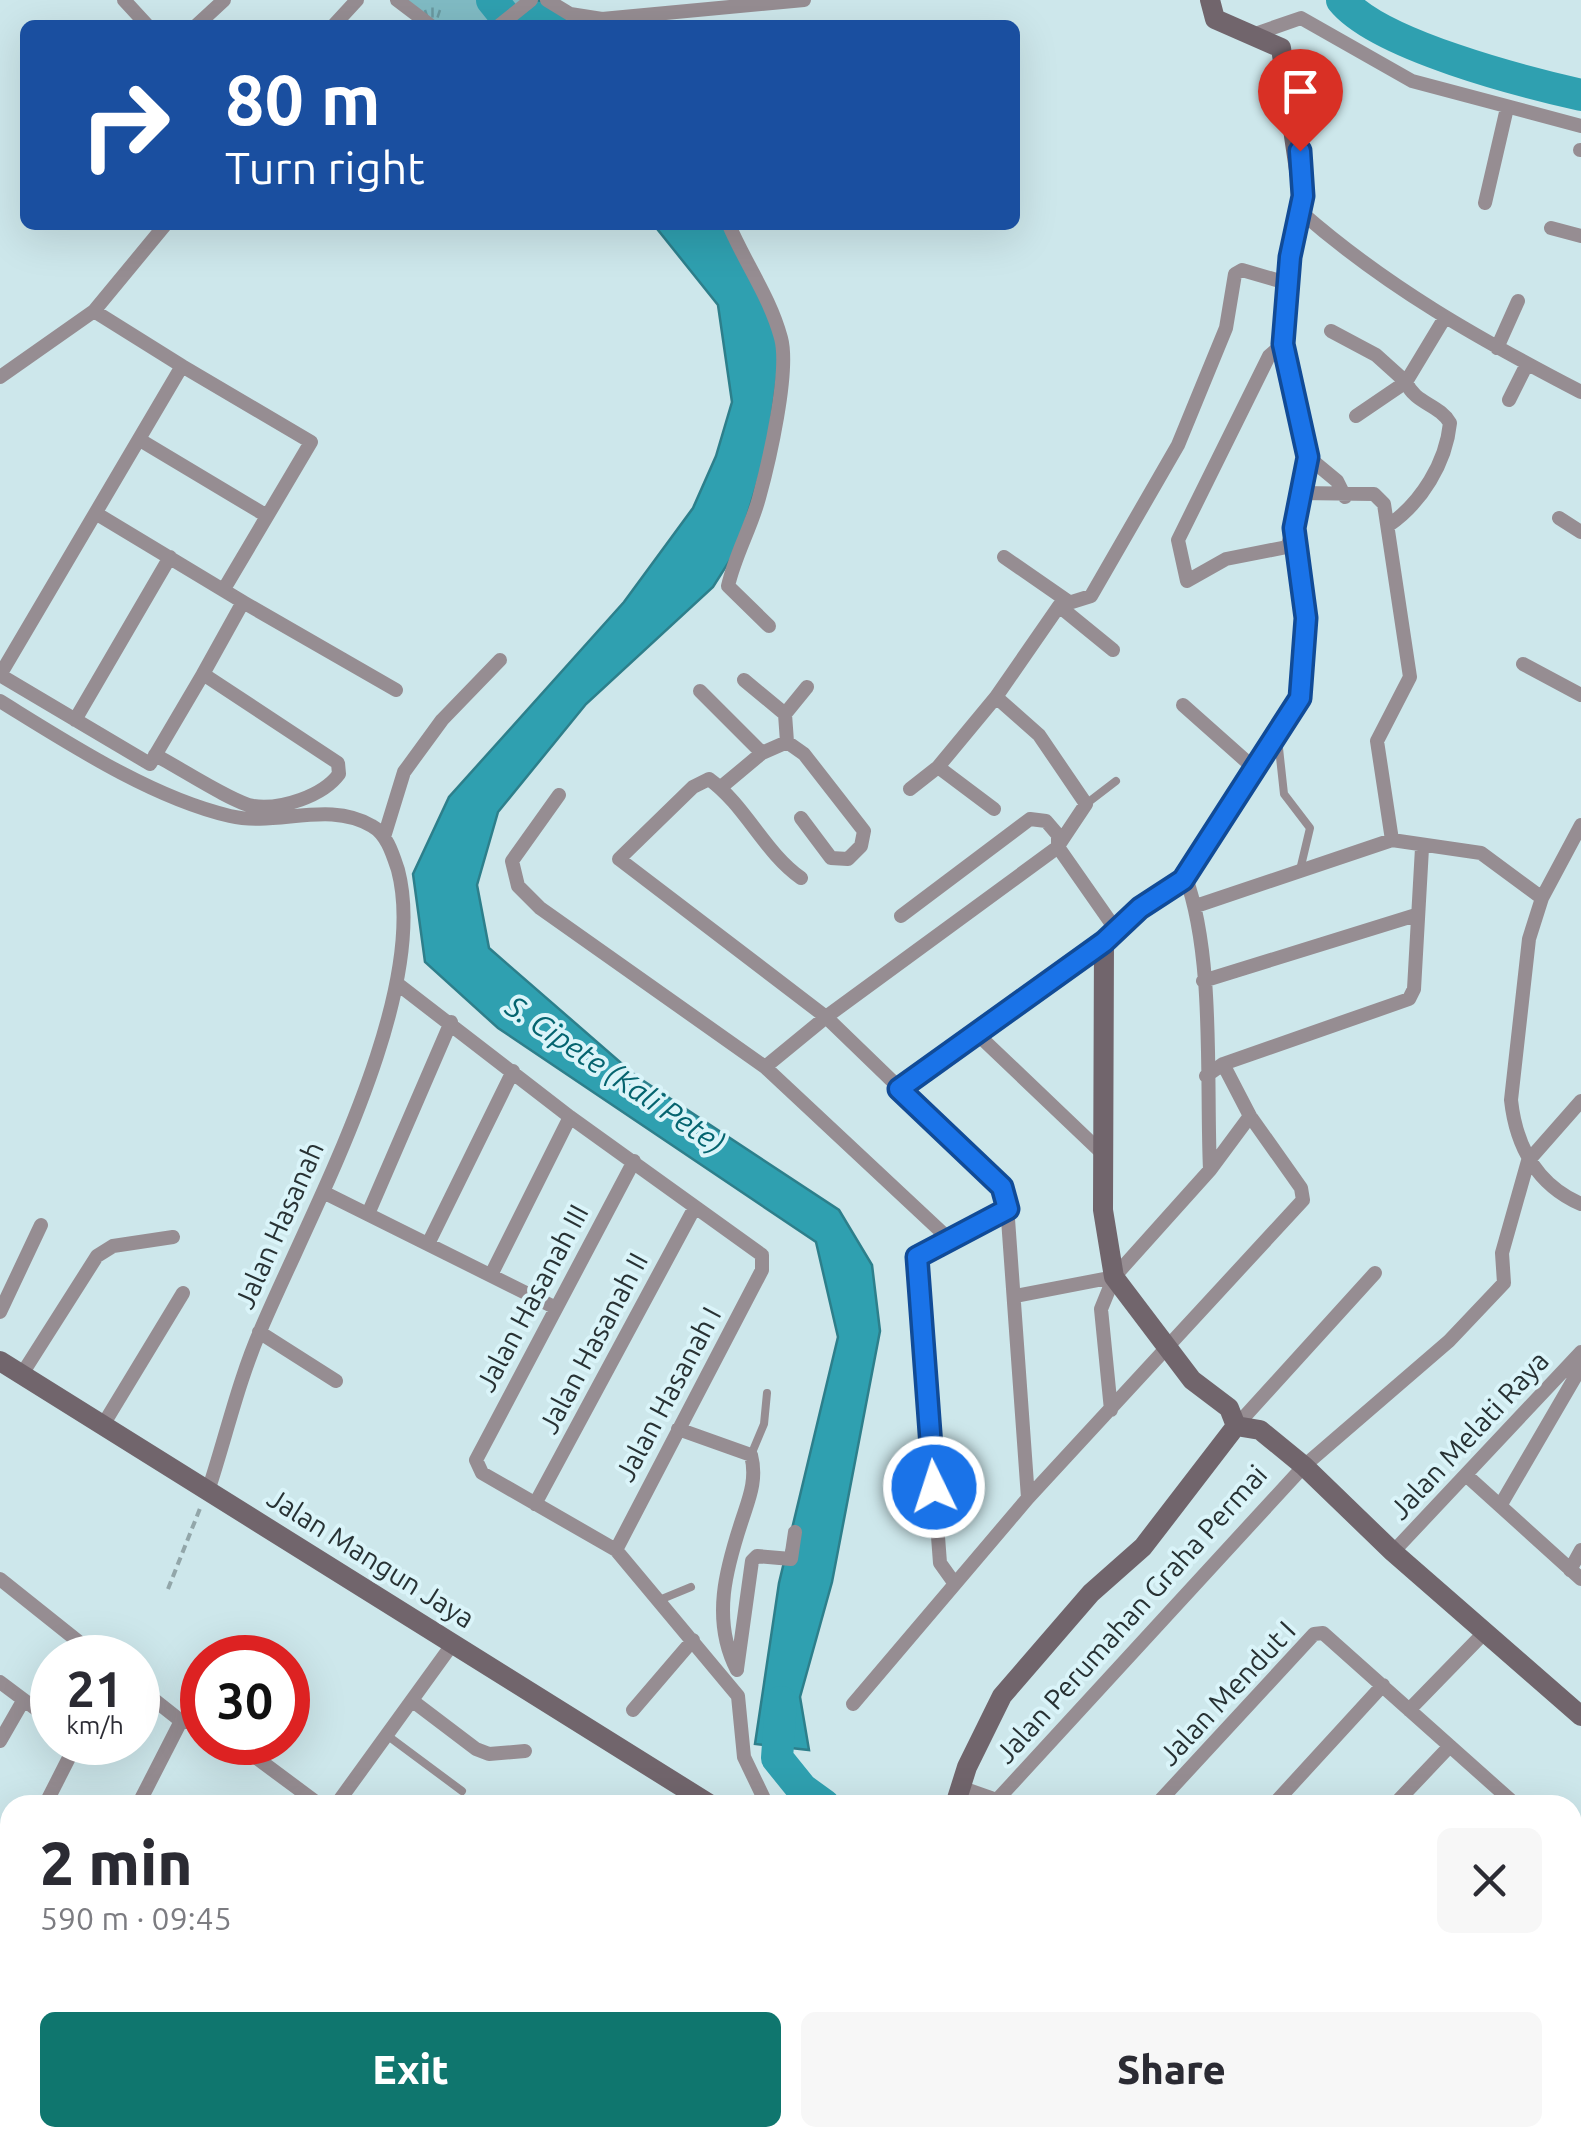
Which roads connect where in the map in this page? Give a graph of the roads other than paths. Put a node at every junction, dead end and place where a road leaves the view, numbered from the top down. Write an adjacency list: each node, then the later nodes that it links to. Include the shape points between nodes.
1 (124, 0): 9 (street)
2 (224, 0): 10 (street)
3 (357, 0): 11 (street)
4 (397, 0): 12 (street)
5 (531, 0): 13 (street)
6 (547, 0): 14 (street)
7 (804, 0): 14 (street)
8 (1210, 0): 15 (street, via 1215,19)
9 (142, 20)
10 (203, 20)
11 (339, 20)
12 (423, 20)
13 (506, 20)
14 (574, 20)
15 (1254, 34): 16 (street, via 1301,18 1412,81); 19 (street, via 1281,48 1300,151)
16 (1507, 108): 17 (street); 18 (street)
17 (1581, 126)
18 (1485, 203)
19 (1301, 212): 24 (street); 27 (street, via 1362,266)
20 (1551, 228): 23 (street)
21 (160, 230): 26 (street)
22 (732, 230): 53 (street, via 782,342 782,392 759,500 728,586)
23 (1581, 236)
24 (1287, 283): 29 (street); 52 (street, via 1242,270 1235,274 1226,328 1178,445 1091,596)
25 (1518, 301): 30 (street)
26 (94, 311): 32 (street); 33 (street)
27 (1444, 319): 30 (street); 34 (street)
28 (1331, 331): 34 (street, via 1376,355)
29 (1283, 344): 39 (street); 47 (street, via 1269,356 1178,540 1188,580)
30 (1497, 348): 31 (street)
31 (1527, 364): 35 (street); 36 (street)
32 (182, 366): 38 (street); 43 (street, via 311,442)
33 (0, 377)
34 (1406, 382): 37 (street); 45 (street, via 1419,400 1446,416 1449,434 1414,508)
35 (1581, 392)
36 (1510, 400)
37 (1356, 416)
38 (140, 440): 42 (street); 43 (street)
39 (1308, 457): 40 (street); 41 (street)
40 (1300, 494): 41 (street); 47 (street)
41 (1345, 497): 45 (street, via 1376,495)
42 (97, 514): 48 (street); 67 (street, via 0,675)
43 (267, 516): 50 (street)
44 (1559, 518): 46 (street)
45 (1389, 525): 83 (street, via 1410,677 1377,741)
46 (1581, 532)
47 (1290, 537): 68 (street, via 1306,618 1300,698)
48 (170, 557): 50 (street); 67 (street)
49 (1004, 558): 52 (street)
50 (224, 589): 51 (street)
51 (243, 602): 57 (street); 60 (street)
52 (1064, 604): 54 (street); 63 (street)
53 (769, 626)
54 (1113, 650)
55 (500, 660): 82 (street, via 404,772)
56 (1523, 664): 62 (street)
57 (202, 674): 71 (street); 71 (street, via 338,763 339,774 320,792 252,806)
58 (744, 680): 66 (street)
59 (807, 687): 66 (street)
60 (396, 690)
61 (700, 691): 70 (street)
62 (1581, 695)
63 (996, 697): 72 (street); 78 (street, via 1038,735)
64 (0, 701): 82 (street, via 72,746 190,804 235,817 336,813)
65 (1183, 705): 73 (street)
66 (786, 714): 69 (street)
67 (75, 720): 71 (street, via 150,764)
68 (1278, 735): 73 (street); 86 (lane, via 1284,794 1310,828)
69 (788, 742): 70 (street); 80 (street, via 864,830 861,846 848,858 831,858)
70 (762, 753): 75 (street)
71 (155, 755)
72 (938, 767): 76 (street); 79 (street)
73 (1255, 769): 87 (street)
74 (1116, 781): 78 (lane)
75 (720, 788): 88 (street, via 779,862); 96 (street, via 709,779 693,787 620,859)
76 (910, 789)
77 (560, 795): 100 (street, via 512,861 518,886)
78 (1086, 804): 84 (street)
79 (994, 808)
80 (801, 818)
81 (1581, 825): 89 (street)
82 (384, 837): 95 (street, Jalan Hasanah, via 402,885)
83 (1392, 840): 85 (street); 86 (street)
84 (1058, 847): 92 (street, via 1058,834 1046,821 1030,819); 93 (street); 96 (street)
85 (1422, 848): 89 (street, via 1480,853); 91 (street)
86 (1300, 871): 90 (street)
87 (1185, 875): 90 (street); 93 (street)
88 (801, 878)
89 (1542, 898): 109 (street, via 1523,970 1511,1100)
90 (1196, 906): 94 (street)
91 (1416, 915): 94 (street); 99 (street, via 1414,990 1406,1002)
92 (901, 916)
93 (1110, 936): 98 (street); 107 (street)
94 (1203, 981): 102 (street)
95 (399, 984): 97 (street); 111 (street, Jalan Hasanah)
96 (826, 1017): 100 (street); 103 (street)
97 (452, 1022): 101 (street); 115 (street)
98 (974, 1031): 103 (street); 107 (street)
99 (1224, 1064): 102 (street); 105 (street)
100 (766, 1066): 118 (street)
101 (513, 1072): 106 (street); 119 (street)
102 (1206, 1076): 110 (street)
103 (899, 1089): 114 (street, via 1002,1187)
104 (1581, 1101): 109 (street)
105 (1250, 1116): 110 (street); 128 (street, via 1304,1197)
106 (570, 1118): 108 (street); 121 (street)
107 (1102, 1153): 122 (street)
108 (634, 1161): 113 (street); 125 (street, Jalan Hasanah III)
109 (1528, 1161): 112 (street, via 1563,1196); 139 (street, via 1502,1253 1504,1283 1449,1342)
110 (1210, 1170): 122 (street)
111 (326, 1193): 115 (street); 127 (street, Jalan Hasanah)
112 (1581, 1204)
113 (695, 1207): 137 (street, Jalan Hasanah I, via 757,1250 762,1261); 143 (street, Jalan Hasanah II)
114 (1008, 1209): 118 (street); 124 (street)
115 (368, 1214): 119 (street)
116 (41, 1225): 126 (street)
117 (173, 1236): 131 (street, via 112,1246 97,1256)
118 (949, 1239): 151 (street, via 917,1260 940,1563)
119 (428, 1244): 121 (street)
120 (1375, 1273): 136 (street)
121 (491, 1275): 125 (street)
122 (1114, 1277): 124 (street); 128 (street); 134 (street, via 1101,1309)
123 (184, 1293): 135 (street)
124 (1016, 1296): 142 (street)
125 (554, 1307): 143 (street, Jalan Hasanah III, via 476,1460 482,1472)
126 (0, 1312)
127 (260, 1332): 132 (street); 141 (street, Jalan Hasanah)
128 (1167, 1351): 134 (street); 136 (street, via 1229,1408)
129 (0, 1361): 131 (street, Jalan Mangun Jaya)
130 (1579, 1362): 140 (street, Jalan Melati Raya); 144 (street)
131 (22, 1374): 135 (street, Jalan Mangun Jaya)
132 (336, 1381)
133 (767, 1392): 138 (lane)
134 (1110, 1410): 142 (street)
135 (104, 1425): 141 (street, Jalan Mangun Jaya)
136 (1236, 1426): 139 (street, Jalan Perumahan Graha Permai, via 1260,1430); 184 (street, via 1144,1547 1091,1592 1002,1696)
137 (678, 1429): 138 (street); 146 (street, Jalan Hasanah I)
138 (751, 1456): 158 (street, via 751,1496 721,1611 726,1649)
139 (1304, 1466): 148 (street, Jalan Perumahan Graha Permai); 185 (street, Jalan Perumahan Graha Permai)
140 (1466, 1475): 144 (street); 148 (street, Jalan Melati Raya)
141 (208, 1488): 157 (street, Jalan Mangun Jaya)
142 (1028, 1498): 151 (street)
143 (535, 1504): 146 (street)
144 (1500, 1506): 149 (street)
145 (795, 1532): 158 (street, via 790,1559 752,1561)
146 (616, 1550): 153 (street)
147 (1581, 1550): 149 (street)
148 (1393, 1552): 154 (street, Jalan Perumahan Graha Permai)
149 (1576, 1574)
150 (0, 1579): 155 (street)
151 (956, 1584): 164 (street)
152 (691, 1587): 153 (lane)
153 (656, 1601): 156 (street)
154 (1484, 1633): 168 (street); 169 (street, Jalan Perumahan Graha Permai)
155 (70, 1635)
156 (693, 1640): 161 (street); 167 (street)
157 (454, 1642): 163 (street); 182 (street, Jalan Mangun Jaya)
158 (737, 1670): 161 (street)
159 (0, 1682): 162 (street)
160 (1383, 1684): 168 (street); 186 (street, Jalan Mendut I, via 1331,1636 1314,1634); 187 (street)
161 (732, 1689): 183 (street, via 742,1705 744,1757)
162 (23, 1701): 166 (street); 172 (street)
163 (414, 1702): 171 (street); 174 (street, via 476,1749)
164 (853, 1704)
165 (160, 1705): 170 (street)
166 (30, 1706)
167 (633, 1710)
168 (1409, 1710): 173 (street)
169 (1581, 1716)
170 (180, 1721): 179 (street)
171 (388, 1736): 177 (lane); 181 (street)
172 (0, 1741)
173 (1448, 1748): 188 (street); 189 (street)
174 (525, 1752)
175 (65, 1765): 178 (street)
176 (275, 1765): 180 (street)
177 (462, 1791)
178 (50, 1795)
179 (143, 1795)
180 (309, 1795)
181 (344, 1795)
182 (684, 1795)
183 (761, 1795)
184 (958, 1795)
185 (1006, 1795)
186 (1170, 1795)
187 (1282, 1795)
188 (1403, 1795)
189 (1502, 1795)

